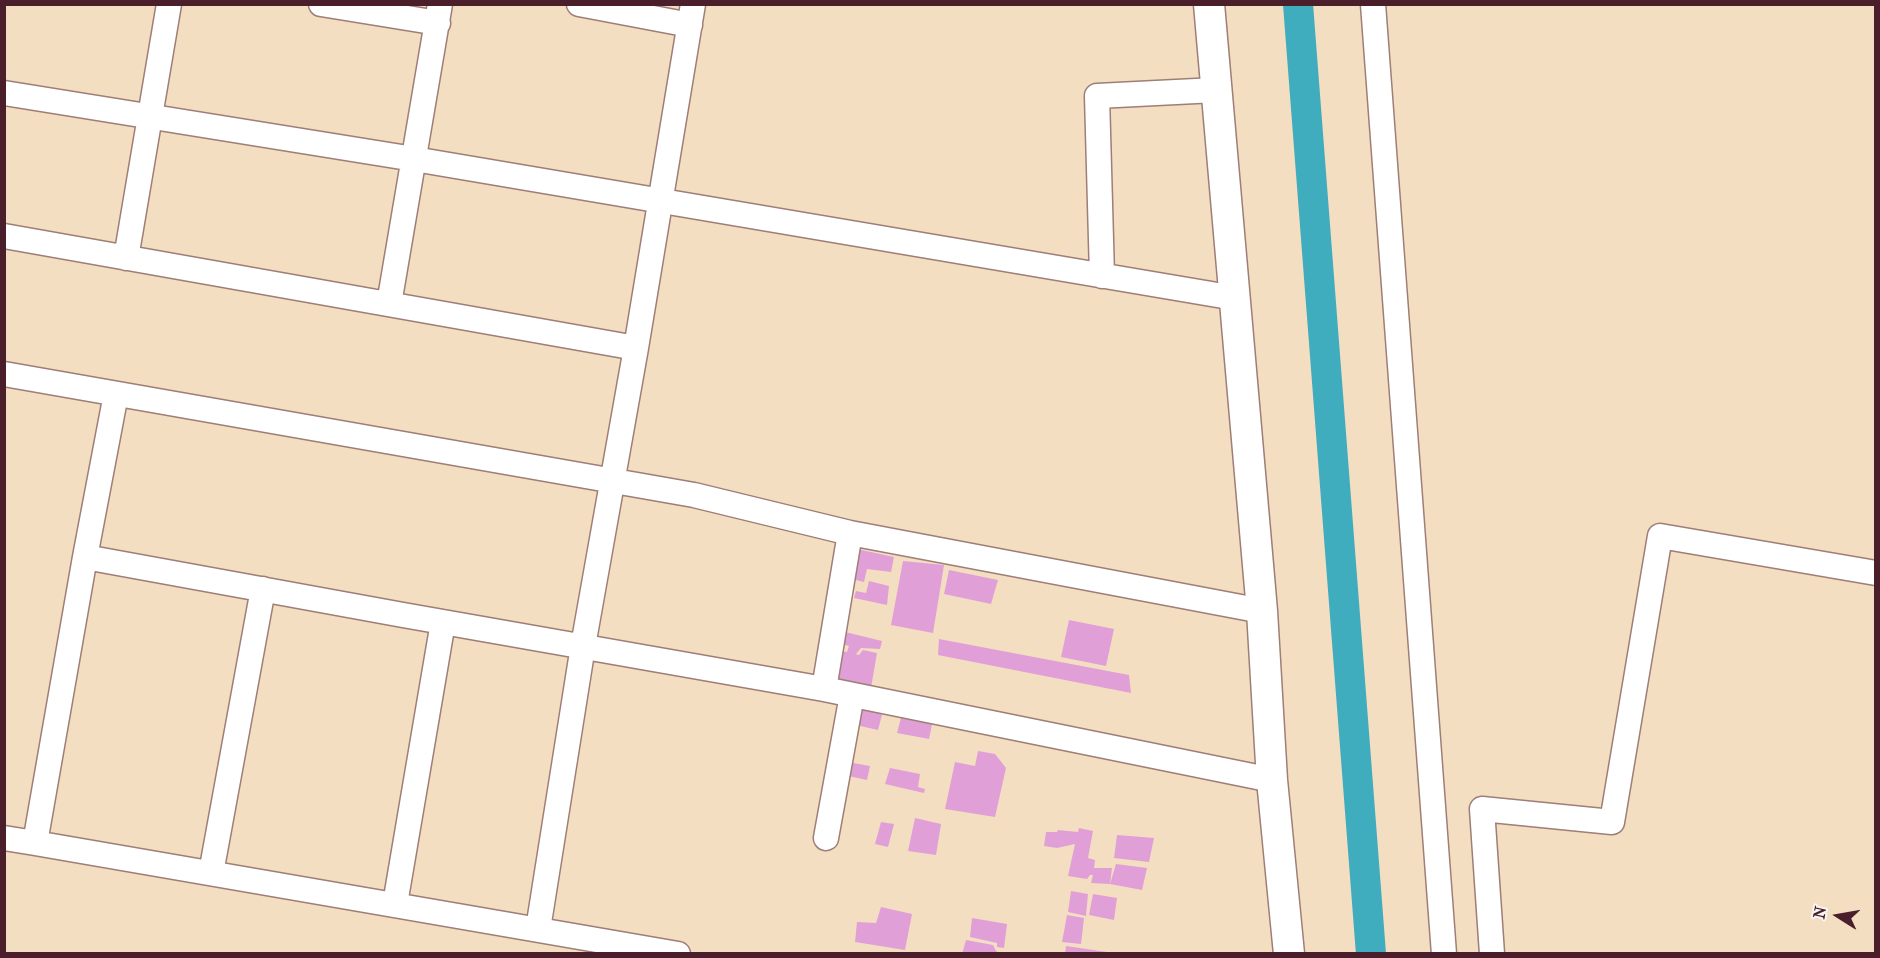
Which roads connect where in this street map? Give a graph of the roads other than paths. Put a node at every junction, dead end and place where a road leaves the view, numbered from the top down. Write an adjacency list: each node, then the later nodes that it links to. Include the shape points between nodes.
1 (168, 4): 10 (street)
2 (321, 4): 6 (street)
3 (579, 4): 7 (street)
4 (1209, 4): 8 (street)
5 (1373, 4): 40 (street)
6 (439, 14): 11 (street)
7 (691, 15): 12 (street)
8 (1216, 90): 15 (street, via 1097,96); 16 (street)
9 (4, 93): 10 (street)
10 (149, 117): 11 (street); 14 (street)
11 (414, 159): 12 (street); 17 (street)
12 (660, 201): 15 (street); 18 (street)
13 (4, 236): 14 (street)
14 (126, 258): 17 (street)
15 (1102, 276): 16 (street)
16 (1235, 298): 26 (street)
17 (389, 304): 18 (street)
18 (636, 348): 21 (street)
19 (4, 374): 20 (street)
20 (116, 394): 21 (street); 23 (street)
21 (612, 481): 22 (street, via 694,495); 28 (street)
22 (850, 533): 26 (street); 29 (street)
23 (85, 557): 25 (street); 34 (street)
24 (1875, 573): 41 (street, via 1660,536 1612,822 1482,808)
25 (263, 590): 27 (street); 35 (street)
26 (1262, 611): 31 (street)
27 (443, 622): 28 (street); 36 (street)
28 (582, 646): 29 (street); 37 (street)
29 (824, 689): 30 (street)
30 (852, 695): 31 (street); 33 (street)
31 (1272, 780): 39 (street)
32 (4, 838): 34 (street)
33 (826, 838)
34 (35, 843): 35 (street)
35 (211, 873): 36 (street)
36 (395, 904): 37 (street)
37 (538, 929): 38 (street)
38 (678, 954)
39 (1289, 954)
40 (1444, 954)
41 (1492, 954)

